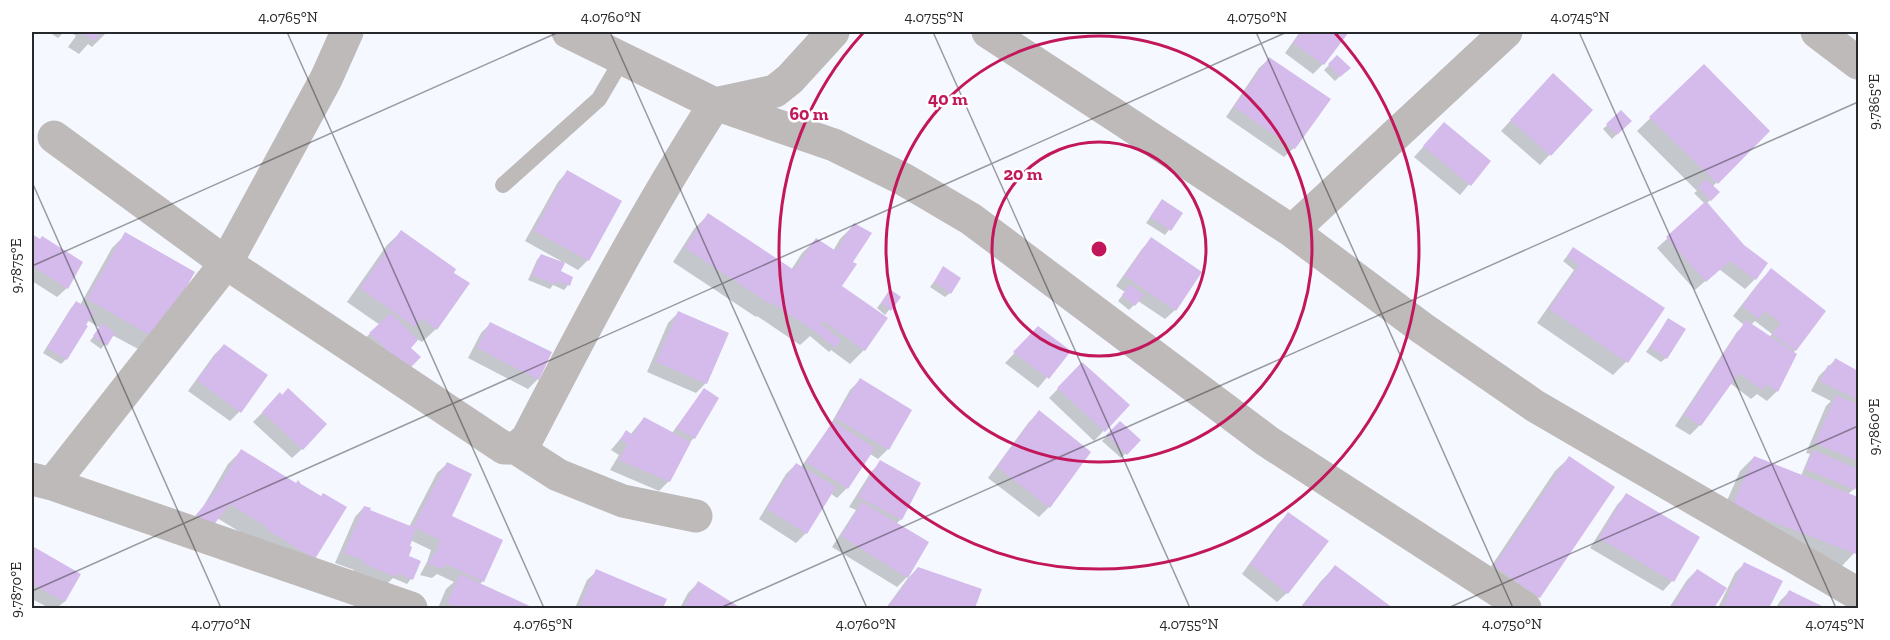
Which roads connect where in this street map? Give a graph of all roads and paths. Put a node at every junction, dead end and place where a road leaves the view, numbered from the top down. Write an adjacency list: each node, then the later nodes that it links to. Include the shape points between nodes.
1 (347, 32): 13 (street, via 326,79)
2 (568, 32): 7 (street)
3 (833, 32): 9 (street, via 775,91)
4 (988, 32): 12 (street)
5 (1506, 32): 12 (street)
6 (1817, 32): 8 (street)
7 (623, 57): 9 (street); 11 (lane, via 599,99)
8 (1858, 63)
9 (715, 104): 14 (street, via 604,291 527,440); 19 (street, via 834,145 971,219 1267,441)
10 (54, 136): 13 (street)
11 (503, 185)
12 (1292, 231): 17 (street, via 1534,406)
13 (226, 263): 14 (street, via 504,448); 15 (street)
14 (516, 448): 16 (street, via 558,475 623,501)
15 (42, 482): 18 (street)
16 (696, 516)
17 (1857, 588)
18 (403, 607)
19 (1525, 609)

